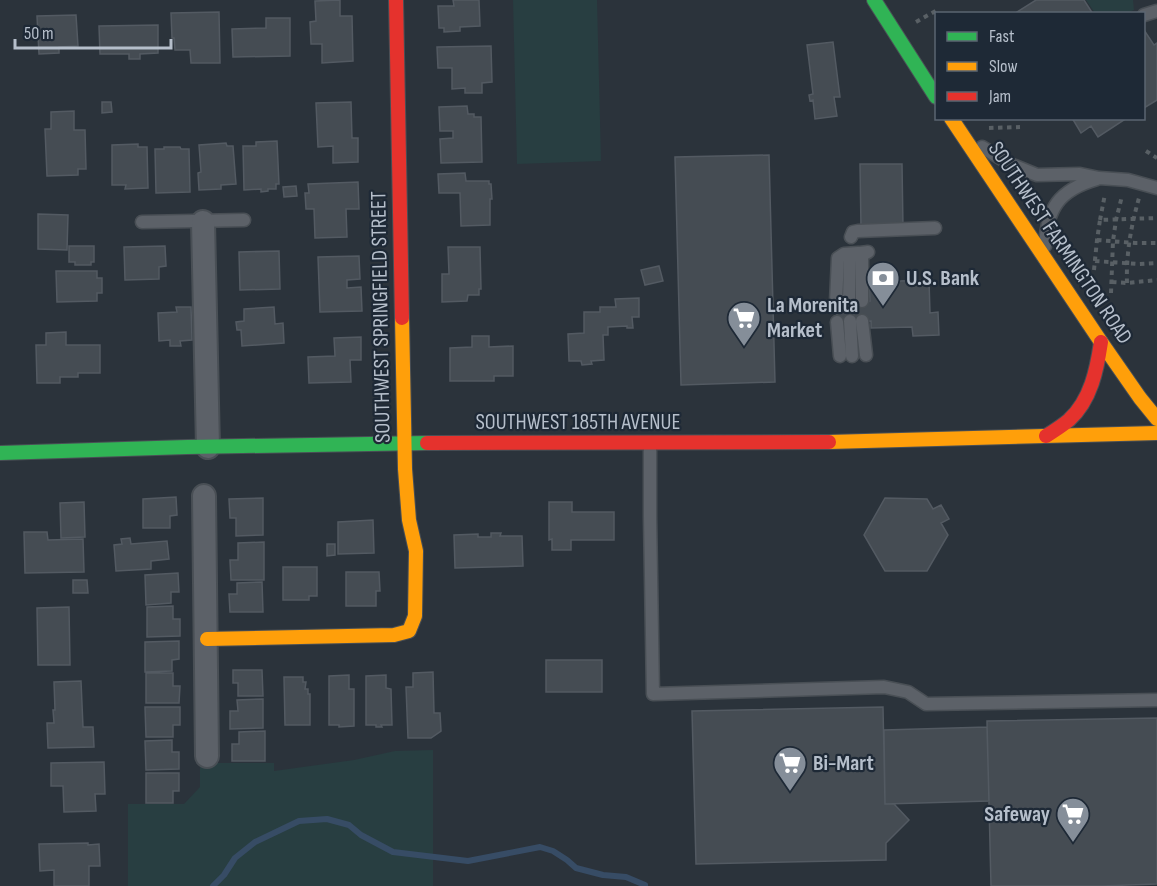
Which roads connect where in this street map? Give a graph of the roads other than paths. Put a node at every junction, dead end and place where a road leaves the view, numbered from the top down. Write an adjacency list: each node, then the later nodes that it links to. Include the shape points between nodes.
1 (396, 0): 22 (main road, SOUTHWEST SPRINGFIELD STREET)
2 (874, 0): 3 (main road)
3 (935, 95)
4 (952, 120): 5 (main road, SOUTHWEST FARMINGTON ROAD)
5 (961, 134): 6 (lane, via 1027,172); 13 (main road, SOUTHWEST FARMINGTON ROAD)
6 (1105, 178): 7 (lane); 13 (lane, via 1084,182 1068,191 1052,210)
7 (1157, 188)
8 (244, 220): 10 (lane)
9 (142, 222): 10 (lane)
10 (203, 222): 24 (street)
11 (935, 228): 12 (lane, via 858,231)
12 (851, 237)
13 (1044, 257): 17 (main road, SOUTHWEST FARMINGTON ROAD)
14 (856, 301): 15 (lane, via 862,255 868,252 838,258)
15 (836, 302)
16 (837, 322): 18 (lane, via 846,356 856,321)
17 (1101, 342): 19 (main road, SOUTHWEST FARMINGTON ROAD); 21 (main road, via 1093,379 1080,406 1072,418)
18 (866, 356)
19 (1157, 419)
20 (1157, 433): 21 (main road, SOUTHWEST 185TH AVENUE)
21 (1046, 436): 23 (main road, SOUTHWEST 185TH AVENUE)
22 (405, 443): 23 (main road, SOUTHWEST 185TH AVENUE); 24 (main road, SOUTHWEST 185TH AVENUE); 27 (main road, SOUTHWEST SPRINGFIELD STREET, via 407,504 416,551 416,616 409,631 394,635)
23 (650, 443): 28 (lane, via 653,694 884,687 908,692 926,704)
24 (208, 447): 25 (main road, SOUTHWEST 185TH AVENUE)
25 (0, 453)
26 (204, 496): 27 (street)
27 (207, 639): 29 (street)
28 (1157, 700)
29 (207, 756)

